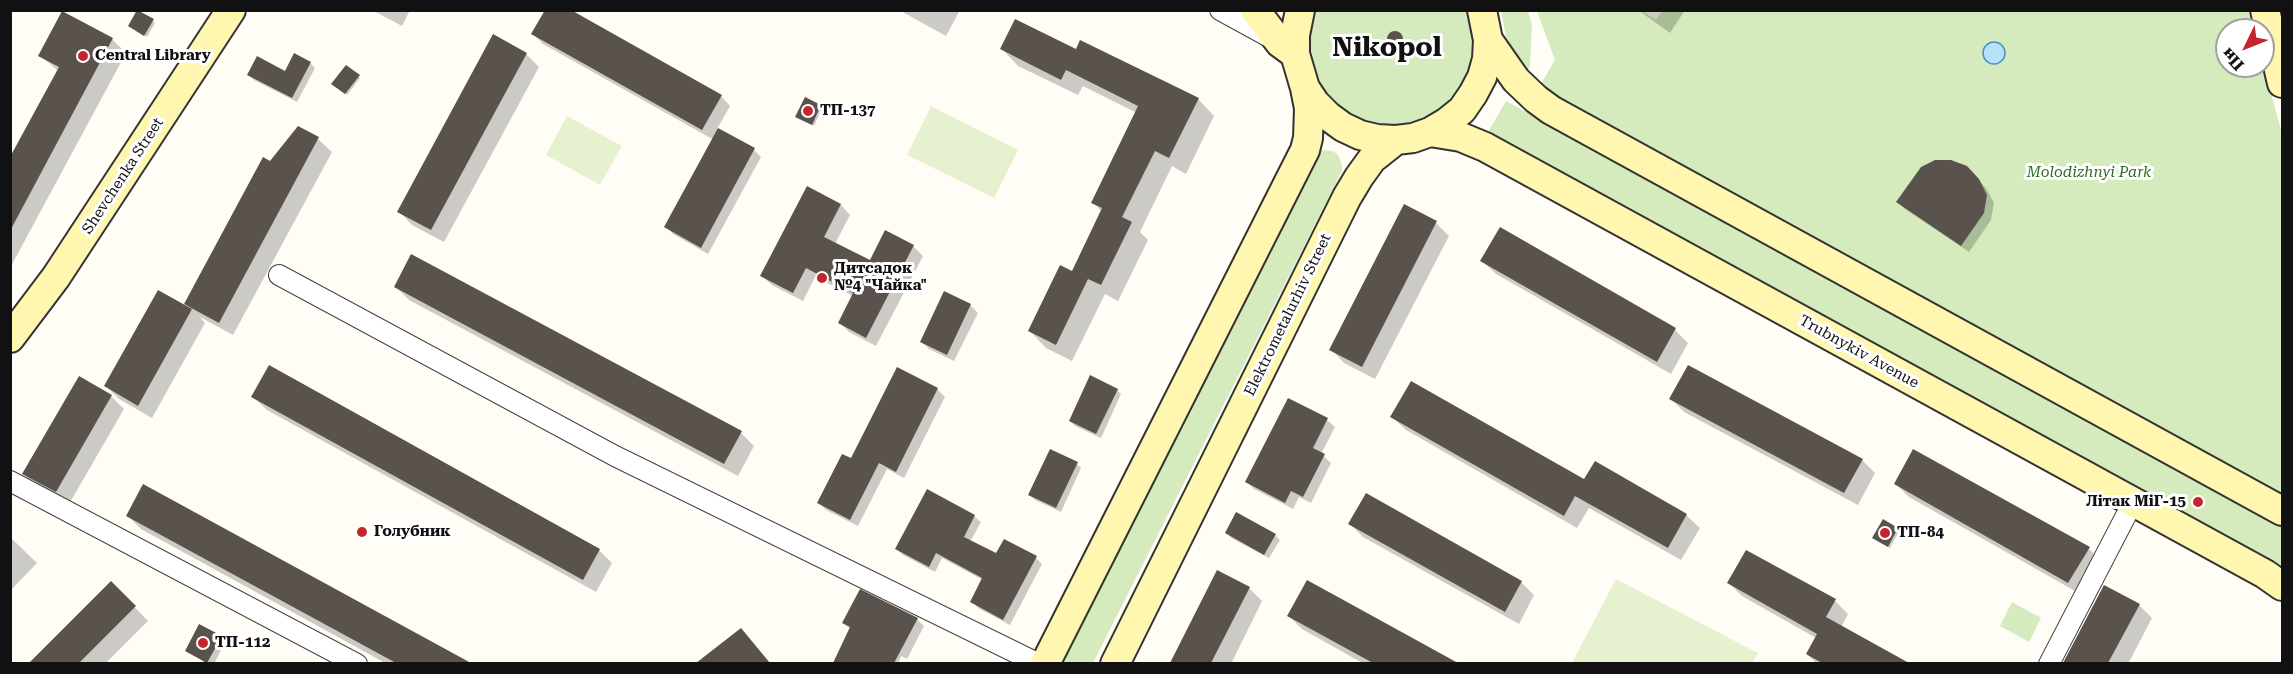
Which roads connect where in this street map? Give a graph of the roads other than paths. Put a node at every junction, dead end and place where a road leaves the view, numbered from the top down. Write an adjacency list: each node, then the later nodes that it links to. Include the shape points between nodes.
1 (231, 10): 14 (main road, Shevchenka Street, via 56,277)
2 (1220, 10): 8 (street)
3 (1256, 10): 8 (main road)
4 (1300, 10): 8 (main road)
5 (1482, 10): 7 (main road, Elektrometalurhiv Street)
6 (2265, 10): 9 (main road)
7 (1488, 40): 11 (main road, Elektrometalurhiv Street, via 1484,68 1473,94 1462,110); 17 (main road, via 1516,80 1551,110)
8 (1288, 49): 10 (main road)
9 (2283, 83)
10 (1305, 88): 12 (main road, via 1315,103 1343,127 1360,135); 21 (main road, via 1308,138 1301,160)
11 (1430, 132): 12 (main road, Elektrometalurhiv Street); 16 (main road, Trubnykiv Avenue, via 1461,137 1485,147)
12 (1396, 140): 22 (main road, Elektrometalurhiv Street, via 1372,159 1347,197)
13 (279, 275): 20 (street, via 615,456)
14 (10, 338)
15 (10, 481): 19 (street)
16 (2133, 502): 18 (main road, Trubnykiv Avenue); 23 (street)
17 (2283, 512)
18 (2281, 584)
19 (357, 663)
20 (1039, 663)
21 (1045, 663)
22 (1115, 663)
23 (2049, 663)

